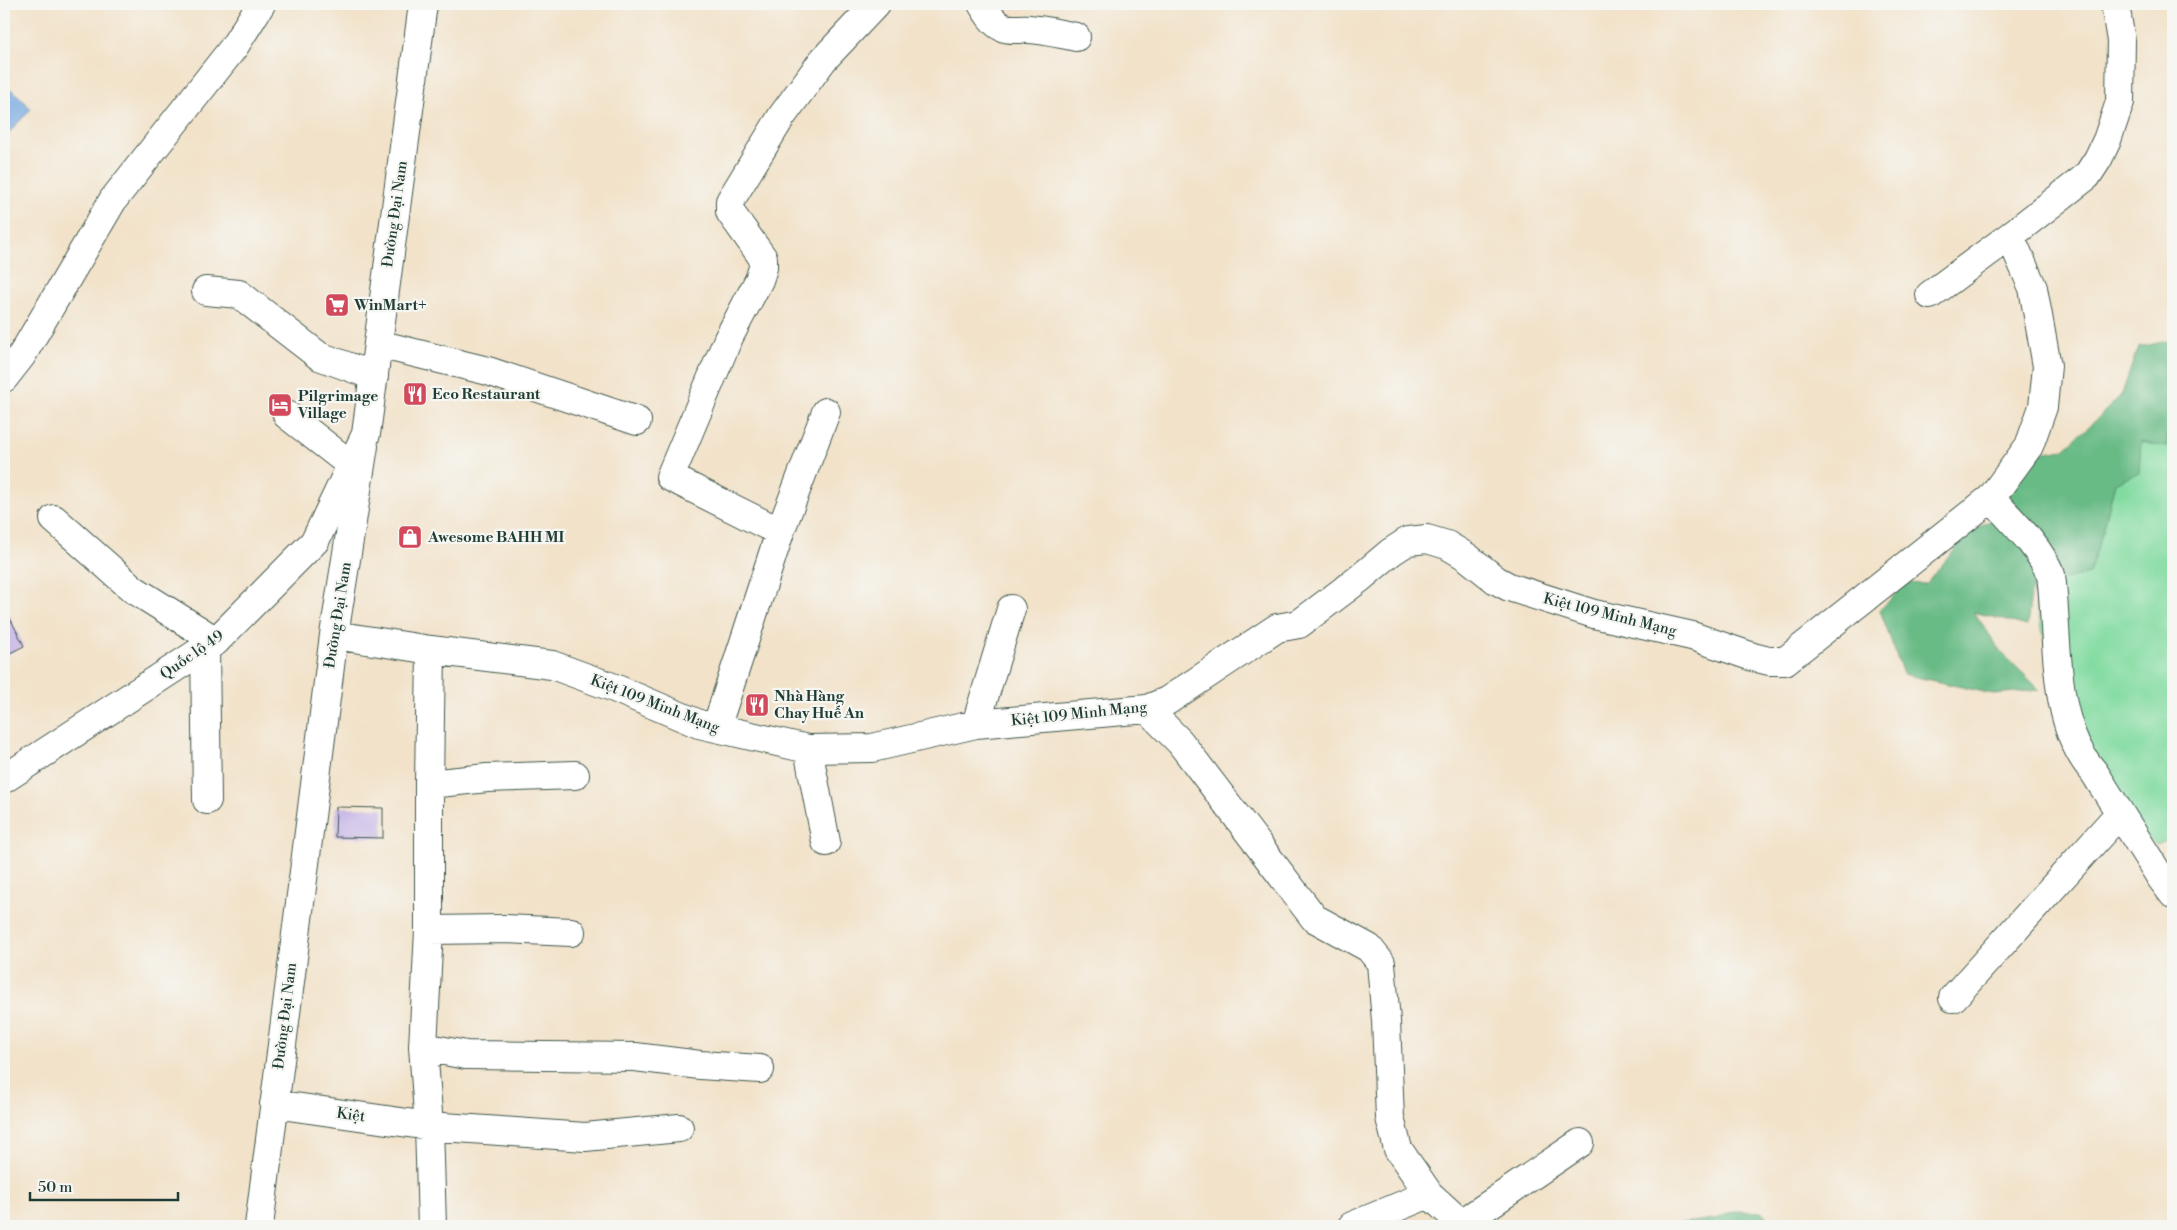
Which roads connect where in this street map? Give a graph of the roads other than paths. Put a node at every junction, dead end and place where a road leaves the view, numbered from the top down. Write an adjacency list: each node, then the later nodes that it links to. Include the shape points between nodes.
1 (261, 4): 12 (main road, via 234,47 113,200 22,354)
2 (423, 4): 10 (main road, Đường Đại Nam)
3 (876, 4): 20 (main road, via 823,60 782,116 730,201 730,212 763,258 763,268 728,339 670,477)
4 (982, 4): 6 (main road, via 1001,27)
5 (2115, 4): 7 (main road, via 2121,41 2120,102 2107,140 2086,176)
6 (1076, 36)
7 (2010, 236): 9 (main road); 18 (main road, Kiệt 109 Minh Mạng, via 2032,288 2047,366 2043,407 2029,446)
8 (206, 291): 11 (main road, via 239,294 319,356)
9 (1930, 295)
10 (378, 344): 11 (main road, Đường Đại Nam); 15 (main road, via 488,371)
11 (374, 376): 16 (main road, Đường Đại Nam)
12 (4, 378)
13 (826, 412): 20 (main road)
14 (287, 415): 17 (main road)
15 (636, 421)
16 (366, 434): 17 (main road, Quốc lộ 49); 22 (main road, Đường Đại Nam)
17 (351, 465): 23 (main road, Quốc lộ 49, via 315,541)
18 (1990, 498): 25 (main road, Kiệt 109 Minh Mạng, via 1785,661 1753,657 1692,636 1594,614 1509,587 1467,556 1427,539 1408,541 1299,624 1276,628 1167,701); 33 (main road, via 2029,538 2051,575 2058,670 2067,720 2081,758 2094,772)
19 (54, 519): 23 (main road, via 133,589)
20 (780, 532): 27 (main road)
21 (1011, 609): 26 (main road)
22 (334, 635): 24 (main road, Kiệt 109 Minh Mạng); 41 (main road, Đường Đại Nam)
23 (211, 645): 30 (main road, Quốc lộ 49); 32 (main road)
24 (431, 650): 27 (main road, Kiệt 109 Minh Mạng, via 552,665); 31 (main road)
25 (1146, 709): 26 (main road, Kiệt 109 Minh Mạng); 45 (main road, via 1180,742 1314,918 1369,948 1381,964 1390,1118 1398,1149)
26 (976, 724): 28 (main road, Kiệt 109 Minh Mạng, via 872,748)
27 (716, 728): 28 (main road, Kiệt 109 Minh Mạng)
28 (808, 749): 34 (main road)
29 (575, 775): 31 (main road)
30 (4, 779)
31 (428, 784): 36 (main road)
32 (206, 800)
33 (2119, 814): 35 (main road); 38 (main road)
34 (826, 842)
35 (2173, 894)
36 (429, 930): 37 (main road); 39 (main road)
37 (570, 932)
38 (1953, 998)
39 (423, 1047): 40 (main road, via 466,1055 635,1057); 42 (main road)
40 (760, 1069)
41 (274, 1104): 42 (main road, Kiệt); 47 (main road, Đường Đại Nam)
42 (428, 1126): 43 (main road, Kiệt, via 585,1137); 48 (main road)
43 (679, 1128)
44 (1580, 1143): 46 (main road)
45 (1429, 1194): 46 (main road); 49 (main road)
46 (1463, 1225)
47 (260, 1226)
48 (432, 1226)
49 (1352, 1226)

